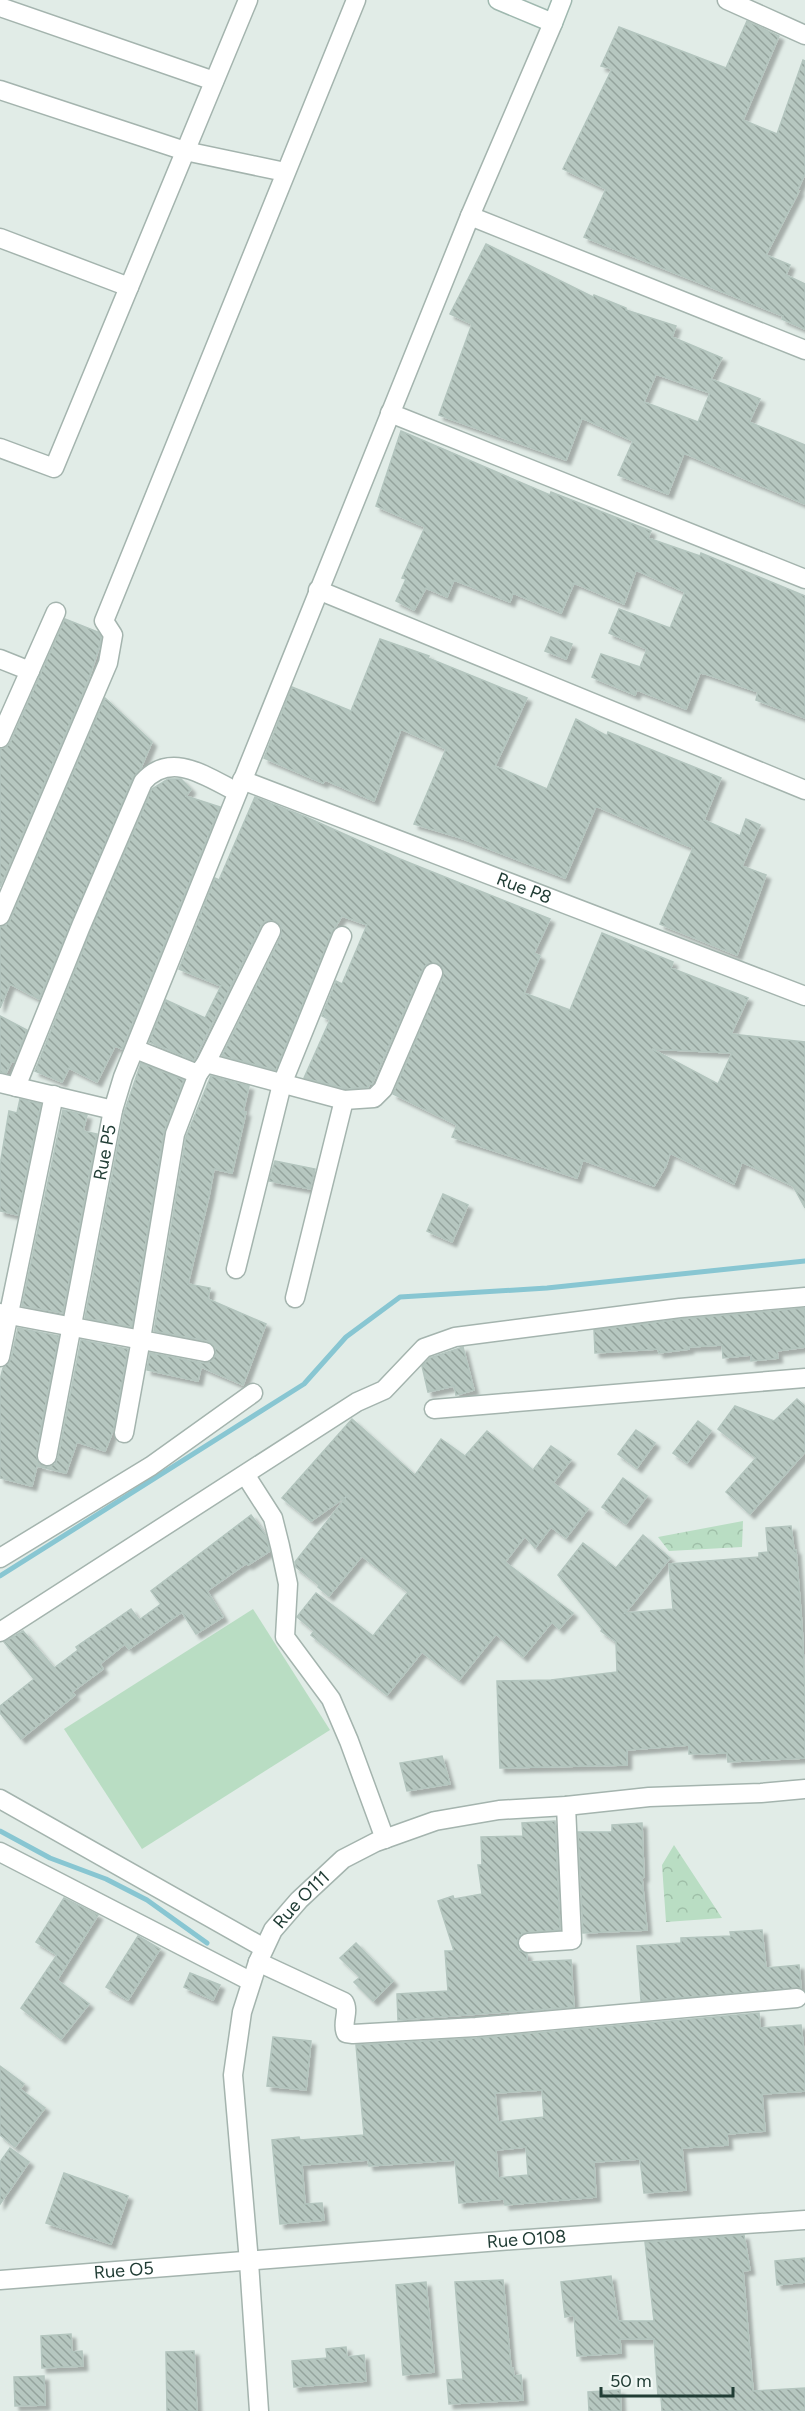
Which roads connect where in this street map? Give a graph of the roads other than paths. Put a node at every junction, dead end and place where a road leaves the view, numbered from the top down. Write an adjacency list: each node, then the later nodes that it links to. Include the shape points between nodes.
1 (248, 0): 9 (street)
2 (356, 0): 12 (street)
3 (498, 0): 7 (street)
4 (562, 0): 7 (street, Rue P5)
5 (728, 0): 8 (street)
6 (0, 7): 9 (street)
7 (553, 22): 13 (street, Rue P5)
8 (805, 35)
9 (214, 81): 11 (street)
10 (0, 90): 11 (street)
11 (185, 151): 12 (street); 15 (street)
12 (285, 172): 27 (street, via 104,621 113,635 108,663)
13 (470, 216): 16 (street); 17 (street, Rue P5)
14 (0, 238): 15 (street)
15 (129, 287): 18 (street, via 54,468)
16 (805, 350)
17 (390, 413): 19 (street); 20 (street, Rue P5)
18 (0, 448)
19 (805, 579)
20 (318, 590): 25 (street, Rue P5); 26 (street)
21 (56, 612): 23 (street)
22 (0, 658): 23 (street)
23 (30, 671): 24 (street)
24 (0, 738)
25 (239, 786): 31 (street, Rue P8); 32 (street, Rue P5); 35 (street, Rue P8, via 182,766 150,774 143,782 68,956)
26 (805, 790)
27 (0, 916)
28 (271, 931): 33 (street)
29 (342, 936): 34 (street)
30 (433, 973): 37 (street, via 383,1089 374,1098)
31 (805, 996)
32 (135, 1050): 33 (street); 38 (street, Rue P5)
33 (202, 1069): 34 (street, via 261,1076); 44 (street, via 175,1134)
34 (282, 1084): 37 (street); 39 (street)
35 (5, 1087): 36 (street)
36 (54, 1095): 38 (street); 42 (street)
37 (344, 1100): 41 (street)
38 (113, 1110): 43 (street, Rue P5)
39 (236, 1269)
40 (805, 1297): 52 (street, via 680,1308 455,1337 424,1348 384,1390 357,1402)
41 (295, 1298)
42 (4, 1314): 43 (street); 46 (street)
43 (72, 1325): 44 (street); 51 (street, Rue P5)
44 (141, 1340): 45 (street); 50 (street)
45 (205, 1352)
46 (0, 1357)
47 (805, 1378): 49 (street)
48 (253, 1393): 53 (street, via 151,1466)
49 (434, 1409)
50 (124, 1433)
51 (47, 1456)
52 (246, 1476): 54 (street); 58 (street, via 273,1518 280,1546 288,1584 285,1637 331,1699)
53 (0, 1558)
54 (0, 1632)
55 (805, 1789): 57 (street, Rue O111, via 649,1797)
56 (0, 1799): 61 (street)
57 (566, 1806): 58 (street, Rue O111, via 499,1810 435,1821); 60 (street, via 572,1940)
58 (385, 1839): 61 (street, Rue O111, via 344,1859 317,1882 273,1930)
59 (0, 1852): 62 (street)
60 (528, 1942)
61 (261, 1955): 62 (street, Rue O111); 63 (street, via 344,2002 344,2028 346,2033 353,2034)
62 (250, 1981): 65 (street, Rue O111, via 233,2075)
63 (797, 1998)
64 (805, 2220): 65 (street, Rue O108)
65 (249, 2262): 66 (street, Rue O5); 67 (street, Rue O111)
66 (0, 2280)
67 (258, 2411)

